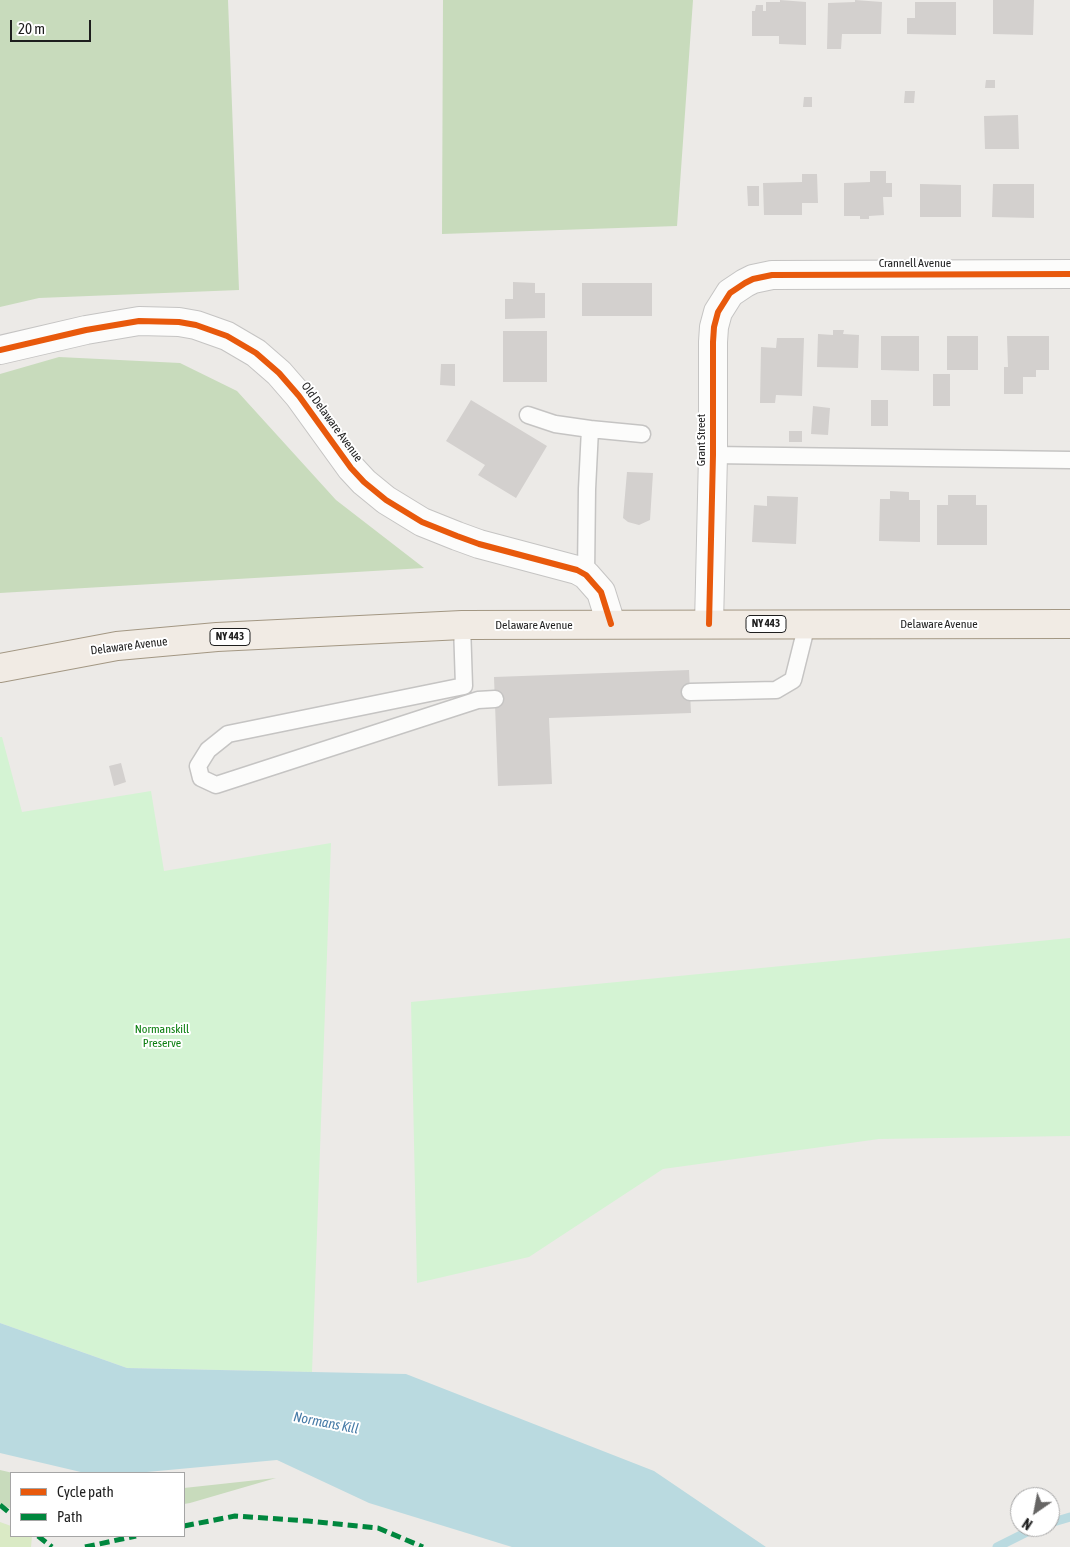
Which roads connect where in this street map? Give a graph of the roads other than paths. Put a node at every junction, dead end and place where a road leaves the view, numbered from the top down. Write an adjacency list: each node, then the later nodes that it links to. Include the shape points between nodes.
1 (1070, 274): 2 (street, Crannell Avenue)
2 (759, 277): 7 (street, Grant Street, via 730,293 715,321)
3 (0, 350): 9 (street, Old Delaware Avenue, via 112,324 139,321 179,322 213,330 256,353 279,373 352,468 386,500 438,529 479,544 572,568)
4 (528, 415): 5 (lane, via 555,424)
5 (590, 429): 6 (lane); 9 (lane)
6 (642, 434)
7 (713, 456): 8 (lane); 11 (street, Grant Street)
8 (1070, 460)
9 (586, 575): 10 (street, Old Delaware Avenue, via 601,592)
10 (610, 624): 11 (main road, Delaware Avenue / NY 443); 14 (main road, Delaware Avenue / NY 443)
11 (709, 624): 12 (main road, Delaware Avenue / NY 443)
12 (806, 624): 13 (main road, Delaware Avenue / NY 443); 16 (lane, via 793,680 776,690)
13 (1070, 624)
14 (462, 625): 15 (main road, Delaware Avenue / NY 443, via 217,637 117,646); 17 (lane, via 464,686 228,734 208,750 198,766 201,778 216,785 478,700)
15 (0, 668)
16 (690, 692)
17 (495, 699)

